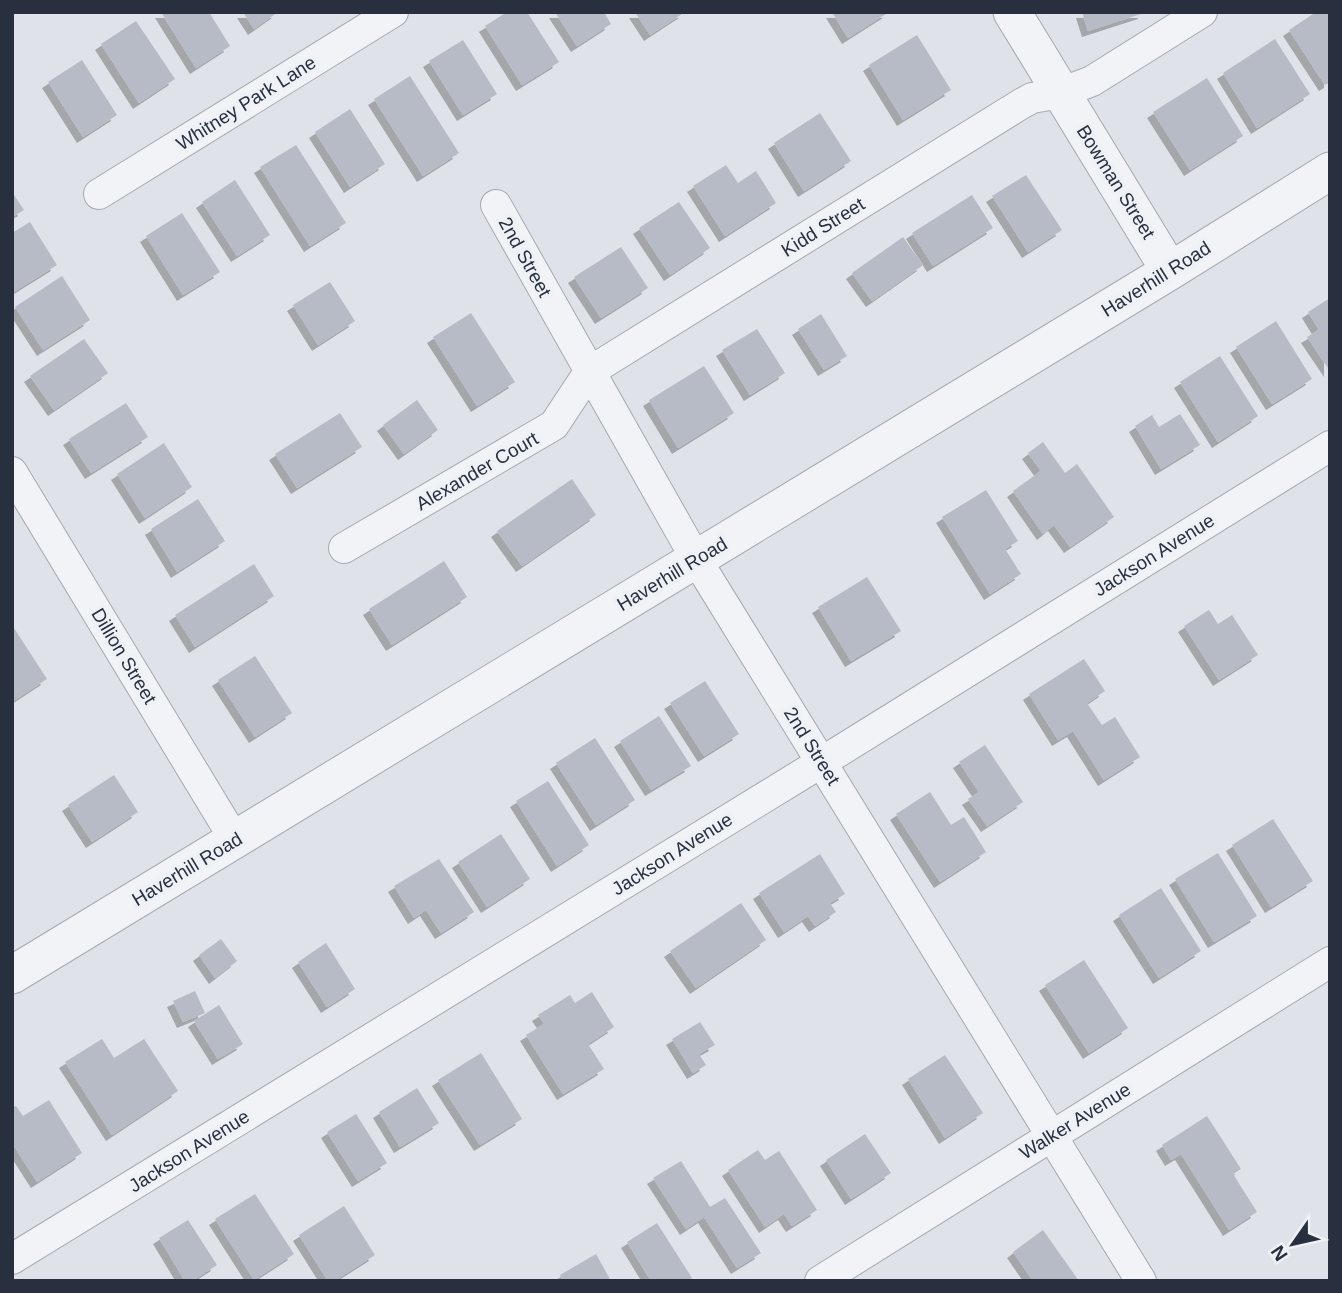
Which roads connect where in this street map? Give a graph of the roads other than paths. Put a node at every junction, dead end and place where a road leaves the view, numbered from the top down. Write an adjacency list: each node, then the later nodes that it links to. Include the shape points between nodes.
1 (393, 12): 6 (street, Whitney Park Lane)
2 (1012, 12): 4 (street, Bowman Street)
3 (1202, 12): 4 (street, Kidd Street, via 1092,81)
4 (1061, 93): 8 (street, Bowman Street); 9 (street, Kidd Street, via 1021,104)
5 (1330, 171): 8 (street, Haverhill Road)
6 (99, 194)
7 (496, 205): 9 (street, 2nd Street)
8 (1170, 271): 13 (street, Haverhill Road)
9 (589, 372): 12 (street, Alexander Court, via 554,425); 13 (street, 2nd Street)
10 (1330, 446): 14 (street, Jackson Avenue)
11 (12, 472): 15 (street, Dillion Street)
12 (344, 548)
13 (696, 559): 14 (street, 2nd Street); 15 (street, Haverhill Road)
14 (822, 762): 18 (street, 2nd Street); 19 (street, Jackson Avenue)
15 (235, 840): 17 (street, Haverhill Road)
16 (1330, 962): 18 (street, Walker Avenue)
17 (12, 975)
18 (1051, 1136): 20 (street, Walker Avenue); 21 (street, 2nd Street)
19 (12, 1259)
20 (820, 1281)
21 (1141, 1281)

